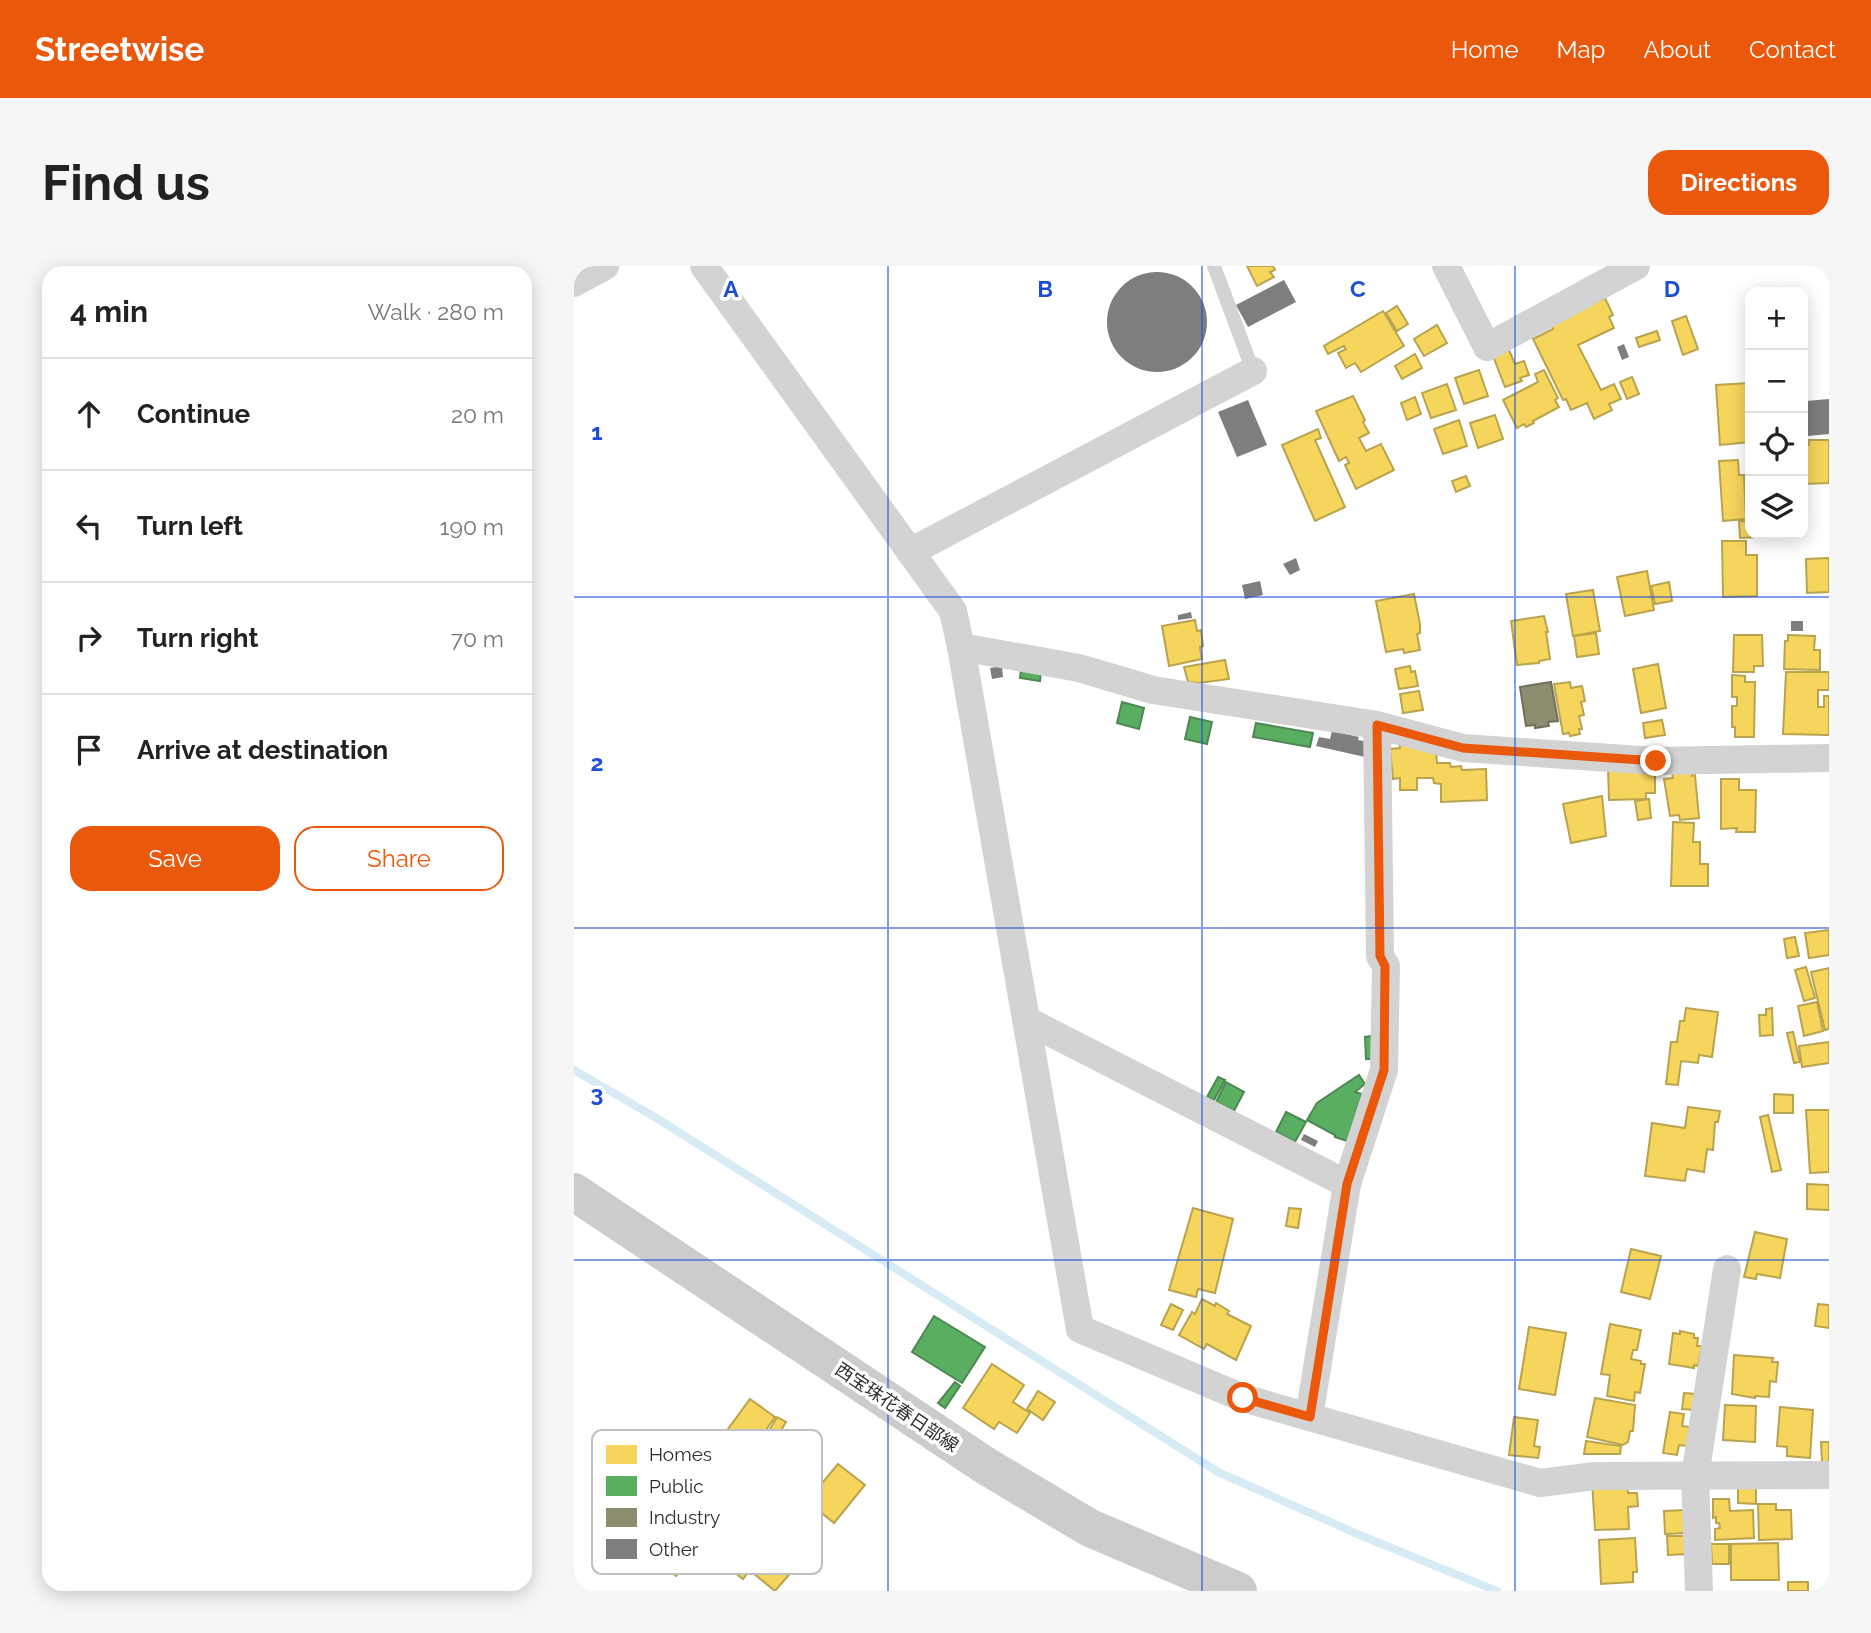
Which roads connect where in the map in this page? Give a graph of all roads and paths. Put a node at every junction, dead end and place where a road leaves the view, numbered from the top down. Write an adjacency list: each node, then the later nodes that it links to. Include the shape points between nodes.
1 (605, 266): 6 (street)
2 (704, 266): 8 (street)
3 (1214, 266): 7 (lane)
4 (1446, 266): 5 (street, via 1487,347)
5 (1636, 266)
6 (574, 283)
7 (1253, 371): 8 (street)
8 (911, 552): 9 (street, via 953,611)
9 (961, 647): 10 (street, via 1079,668 1153,690); 12 (street)
10 (1377, 725): 11 (street, via 1463,748 1656,761); 13 (street, via 1384,1070)
11 (1829, 758)
12 (1026, 1020): 13 (street); 16 (street, via 1080,1329 1243,1398)
13 (1347, 1184): 16 (street)
14 (574, 1192): 19 (main road, 西宝珠花春日部線, via 997,1473 1090,1528)
15 (1727, 1269): 18 (street)
16 (1310, 1417): 18 (street, via 1540,1483 1595,1476)
17 (1829, 1475): 18 (street)
18 (1695, 1476): 20 (street)
19 (1238, 1591)
20 (1699, 1591)

